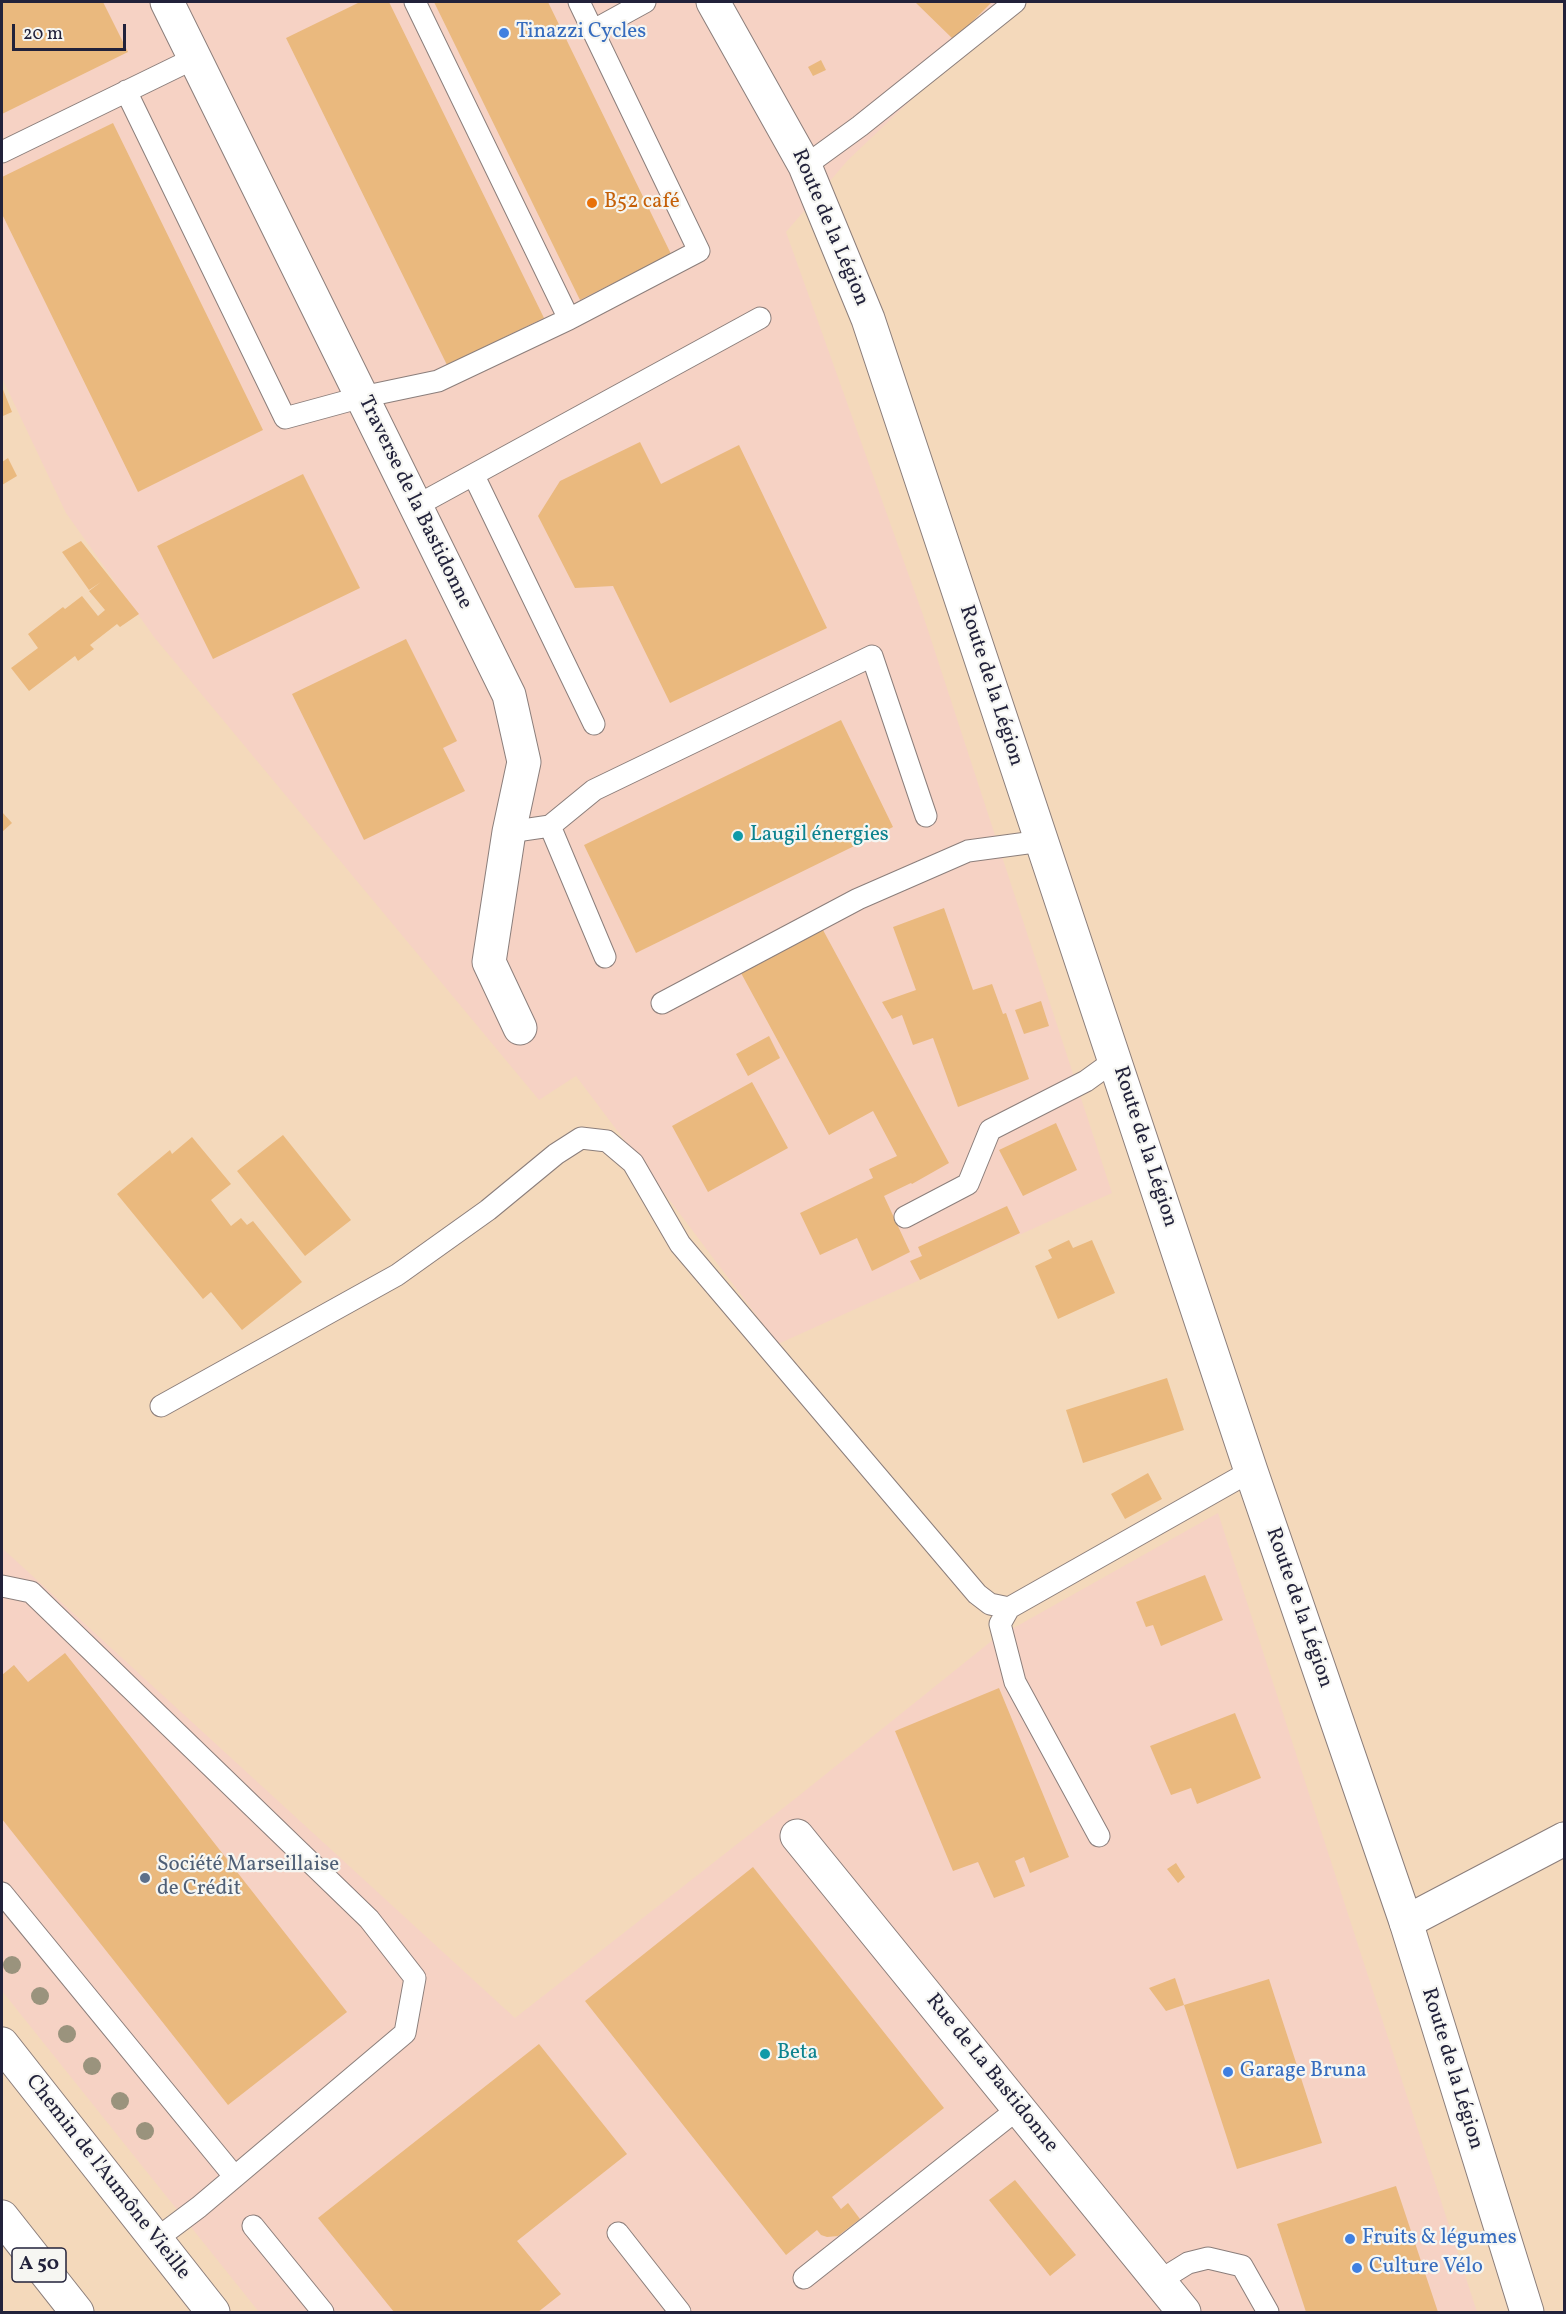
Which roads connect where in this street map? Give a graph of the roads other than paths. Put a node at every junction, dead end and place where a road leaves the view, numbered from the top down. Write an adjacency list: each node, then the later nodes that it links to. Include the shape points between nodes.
1 (167, 2): 8 (main road, Traverse de la Bastidonne)
2 (416, 2): 13 (lane)
3 (579, 2): 7 (lane)
4 (645, 2): 7 (lane)
5 (713, 2): 11 (main road, Route de la Légion)
6 (1015, 2): 11 (lane)
7 (594, 30): 13 (lane, via 699,251)
8 (195, 58): 9 (lane); 14 (main road, Traverse de la Bastidonne)
9 (126, 91): 10 (lane); 14 (lane, via 285,418)
10 (2, 152)
11 (805, 166): 21 (main road, Route de la Légion, via 868,319)
12 (760, 318): 15 (lane)
13 (569, 319): 14 (lane, via 438,381)
14 (362, 397): 16 (main road, Traverse de la Bastidonne)
15 (474, 476): 16 (lane); 17 (lane)
16 (416, 506): 20 (main road, Traverse de la Bastidonne, via 509,695 524,762)
17 (594, 724)
18 (926, 816): 19 (lane, via 872,656 594,790)
19 (550, 826): 20 (lane); 22 (lane)
20 (509, 832): 24 (main road, Traverse de la Bastidonne, via 489,962)
21 (1042, 841): 23 (lane, via 968,851 858,899); 25 (main road, Route de la Légion)
22 (605, 957)
23 (662, 1003)
24 (520, 1028)
25 (1115, 1060): 26 (lane, via 1086,1082 990,1130 968,1184); 28 (main road, Route de la Légion)
26 (905, 1217)
27 (161, 1406): 30 (lane, via 397,1275 581,1138 607,1141 633,1164 680,1244 977,1594 990,1604)
28 (1251, 1471): 30 (lane); 35 (main road, Route de la Légion)
29 (2, 1586): 38 (lane, via 32,1592 369,1919 415,1978 405,2033)
30 (1009, 1608): 32 (lane, via 1000,1624 1015,1682)
31 (797, 1836): 37 (main road, Rue de La Bastidonne)
32 (1098, 1836)
33 (1564, 1839): 35 (main road)
34 (2, 1893): 38 (lane)
35 (1406, 1922): 51 (main road, Route de la Légion)
36 (2, 2044): 42 (main road, Chemin de l'Aumône Vieille)
37 (1019, 2108): 43 (lane); 44 (main road, Rue de La Bastidonne)
38 (234, 2176): 42 (lane)
39 (2, 2217): 45 (main road, A 50)
40 (253, 2226): 47 (lane)
41 (618, 2234): 48 (lane)
42 (155, 2240): 46 (main road, Chemin de l'Aumône Vieille)
43 (804, 2278)
44 (1159, 2282): 49 (main road, Rue de La Bastidonne); 50 (lane, via 1188,2263 1208,2258 1242,2266)
45 (77, 2313)
46 (213, 2313)
47 (322, 2313)
48 (680, 2313)
49 (1184, 2313)
50 (1268, 2313)
51 (1527, 2313)

